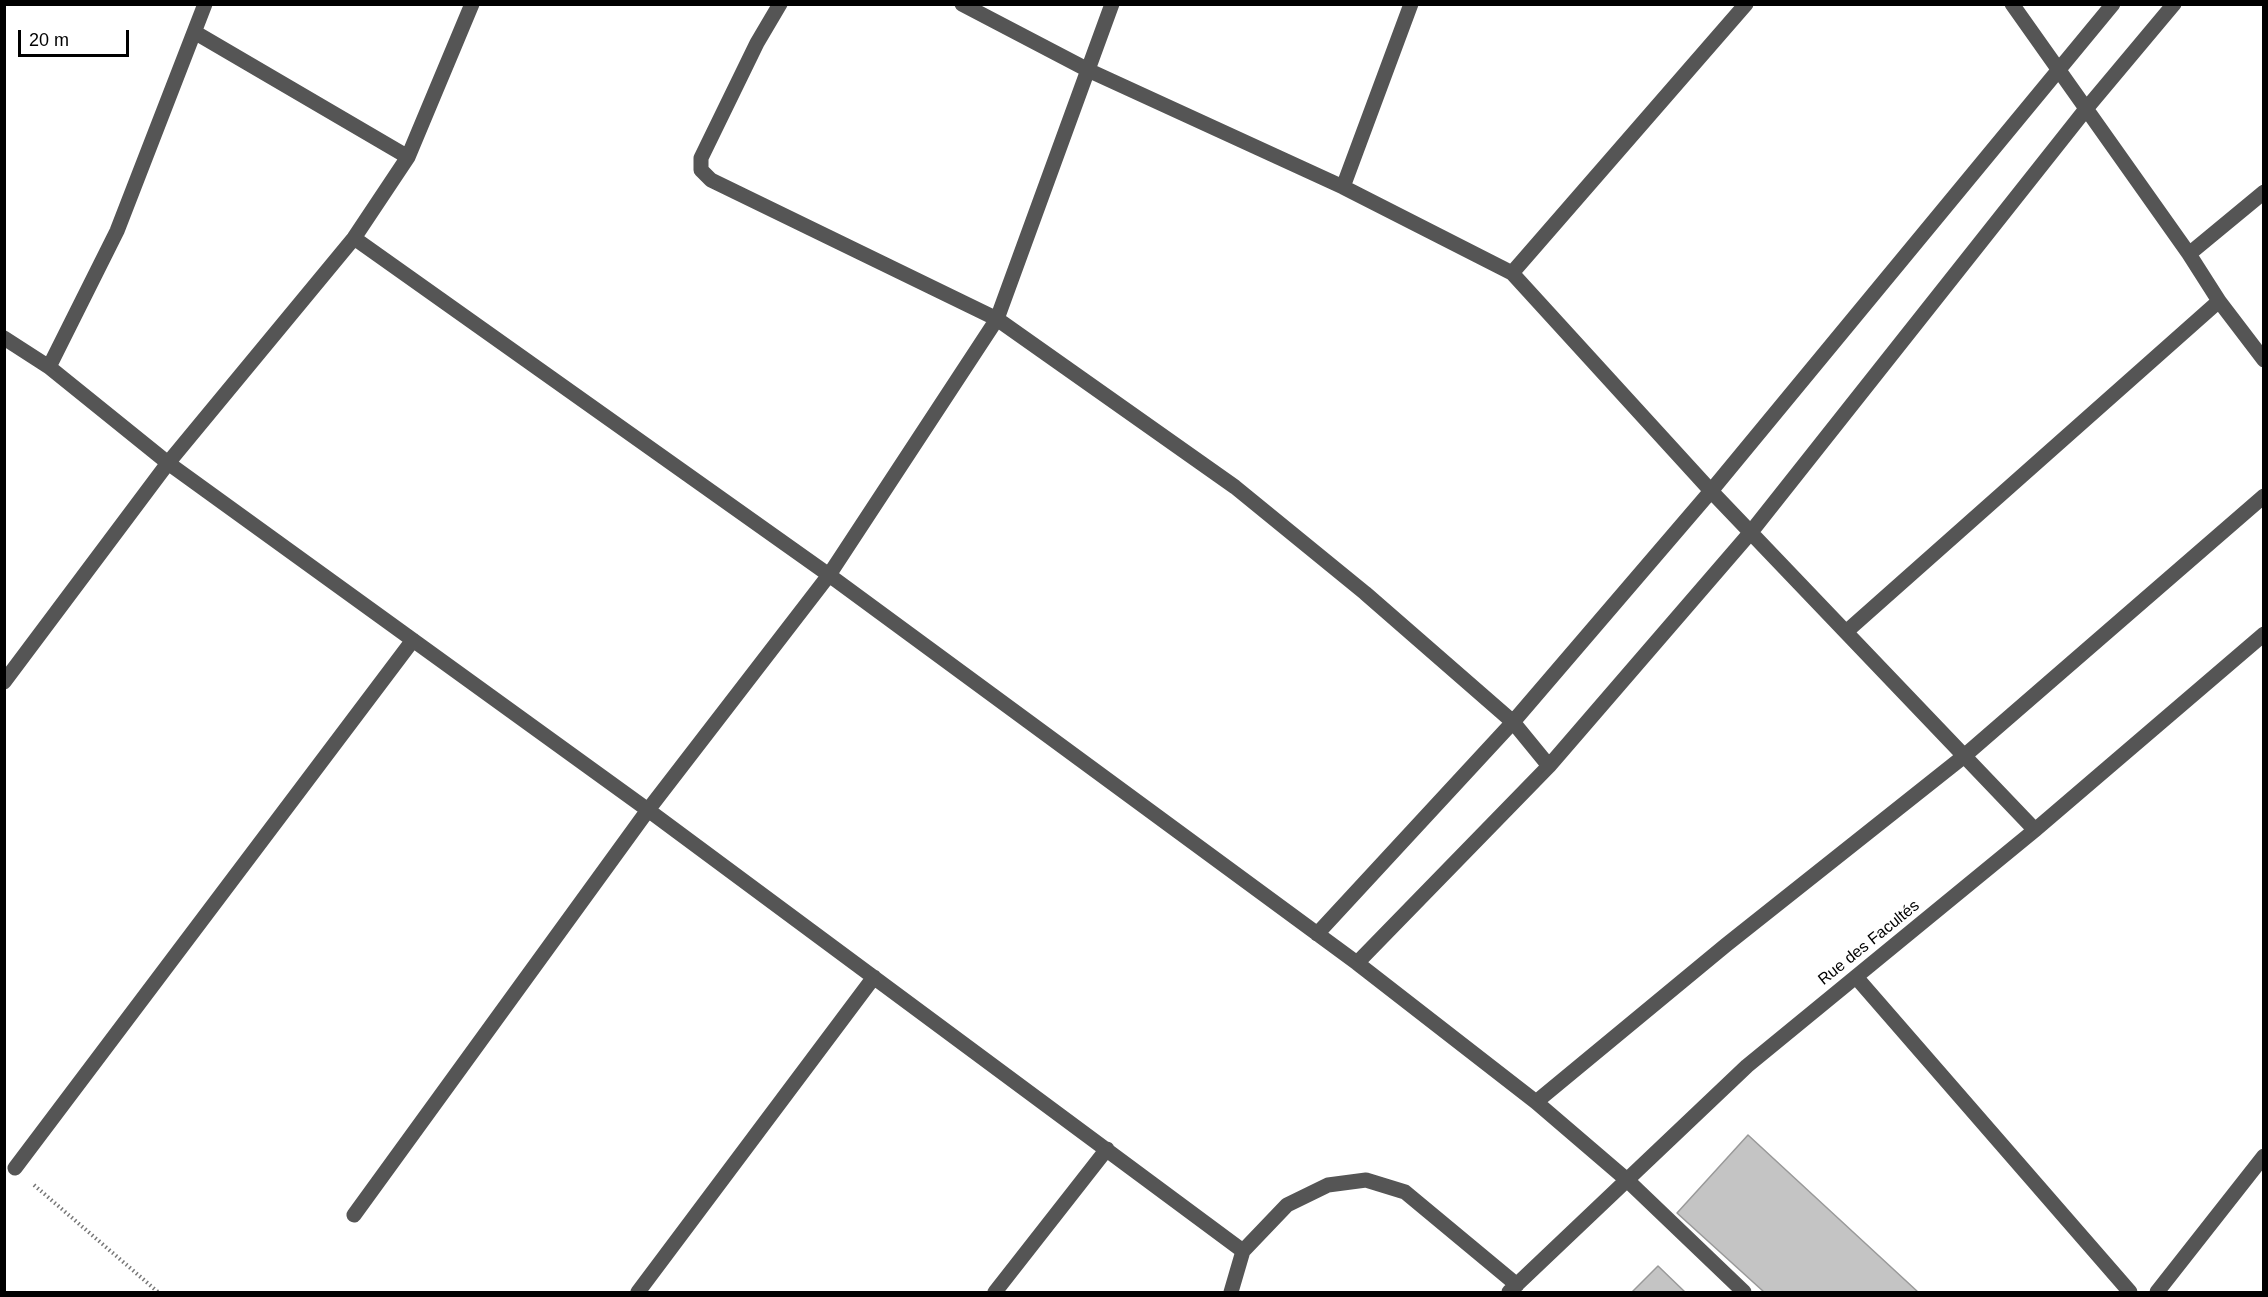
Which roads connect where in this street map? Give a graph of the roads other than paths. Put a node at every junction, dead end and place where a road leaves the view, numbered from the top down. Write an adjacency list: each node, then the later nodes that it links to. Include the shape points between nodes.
1 (205, 4): 11 (street)
2 (472, 4): 15 (street)
3 (780, 4): 22 (street, via 756,43 701,158 701,170 711,180)
4 (962, 4): 12 (street)
5 (1112, 4): 12 (street)
6 (1411, 4): 16 (street)
7 (1746, 4): 20 (street)
8 (2012, 4): 13 (street)
9 (2113, 4): 13 (street)
10 (2174, 4): 14 (street)
11 (196, 33): 15 (street); 25 (street, via 117,231)
12 (1090, 71): 16 (street); 22 (street)
13 (2059, 71): 14 (street); 27 (street)
14 (2086, 109): 19 (street); 29 (street)
15 (408, 157): 18 (street)
16 (1342, 187): 20 (street)
17 (2264, 192): 19 (street)
18 (354, 238): 26 (street); 30 (street)
19 (2189, 254): 21 (street)
20 (1512, 273): 27 (street)
21 (2219, 301): 24 (street); 31 (street)
22 (997, 319): 30 (street); 35 (street, via 1234,488 1365,592)
23 (4, 338): 25 (street)
24 (2264, 360)
25 (49, 367): 26 (street)
26 (168, 462): 33 (street); 34 (street)
27 (1711, 492): 29 (street); 35 (street)
28 (2264, 496): 36 (street)
29 (1751, 532): 31 (street); 37 (street)
30 (829, 575): 38 (street); 40 (street)
31 (1846, 631): 36 (street)
32 (2264, 634): 39 (street, Rue des Facultés)
33 (414, 640): 38 (street); 47 (street)
34 (4, 682)
35 (1513, 722): 37 (street); 40 (street)
36 (1963, 757): 39 (street); 44 (street)
37 (1549, 766): 41 (street)
38 (648, 810): 42 (street); 49 (street)
39 (2035, 830): 43 (street, Rue des Facultés)
40 (1317, 934): 41 (street)
41 (1357, 963): 44 (street)
42 (873, 977): 45 (street); 52 (street)
43 (1856, 977): 48 (street, Rue des Facultés, via 1747,1066); 56 (street)
44 (1536, 1102): 48 (street)
45 (1107, 1149): 50 (street); 53 (street)
46 (2264, 1156): 57 (street)
47 (15, 1168)
48 (1627, 1180): 51 (street, Rue des Facultés); 55 (street)
49 (354, 1215)
50 (1243, 1251): 51 (street, via 1287,1205 1328,1185 1366,1180 1405,1191); 54 (street)
51 (1513, 1289)
52 (638, 1293)
53 (995, 1293)
54 (1231, 1293)
55 (1744, 1293)
56 (2130, 1293)
57 (2157, 1293)

